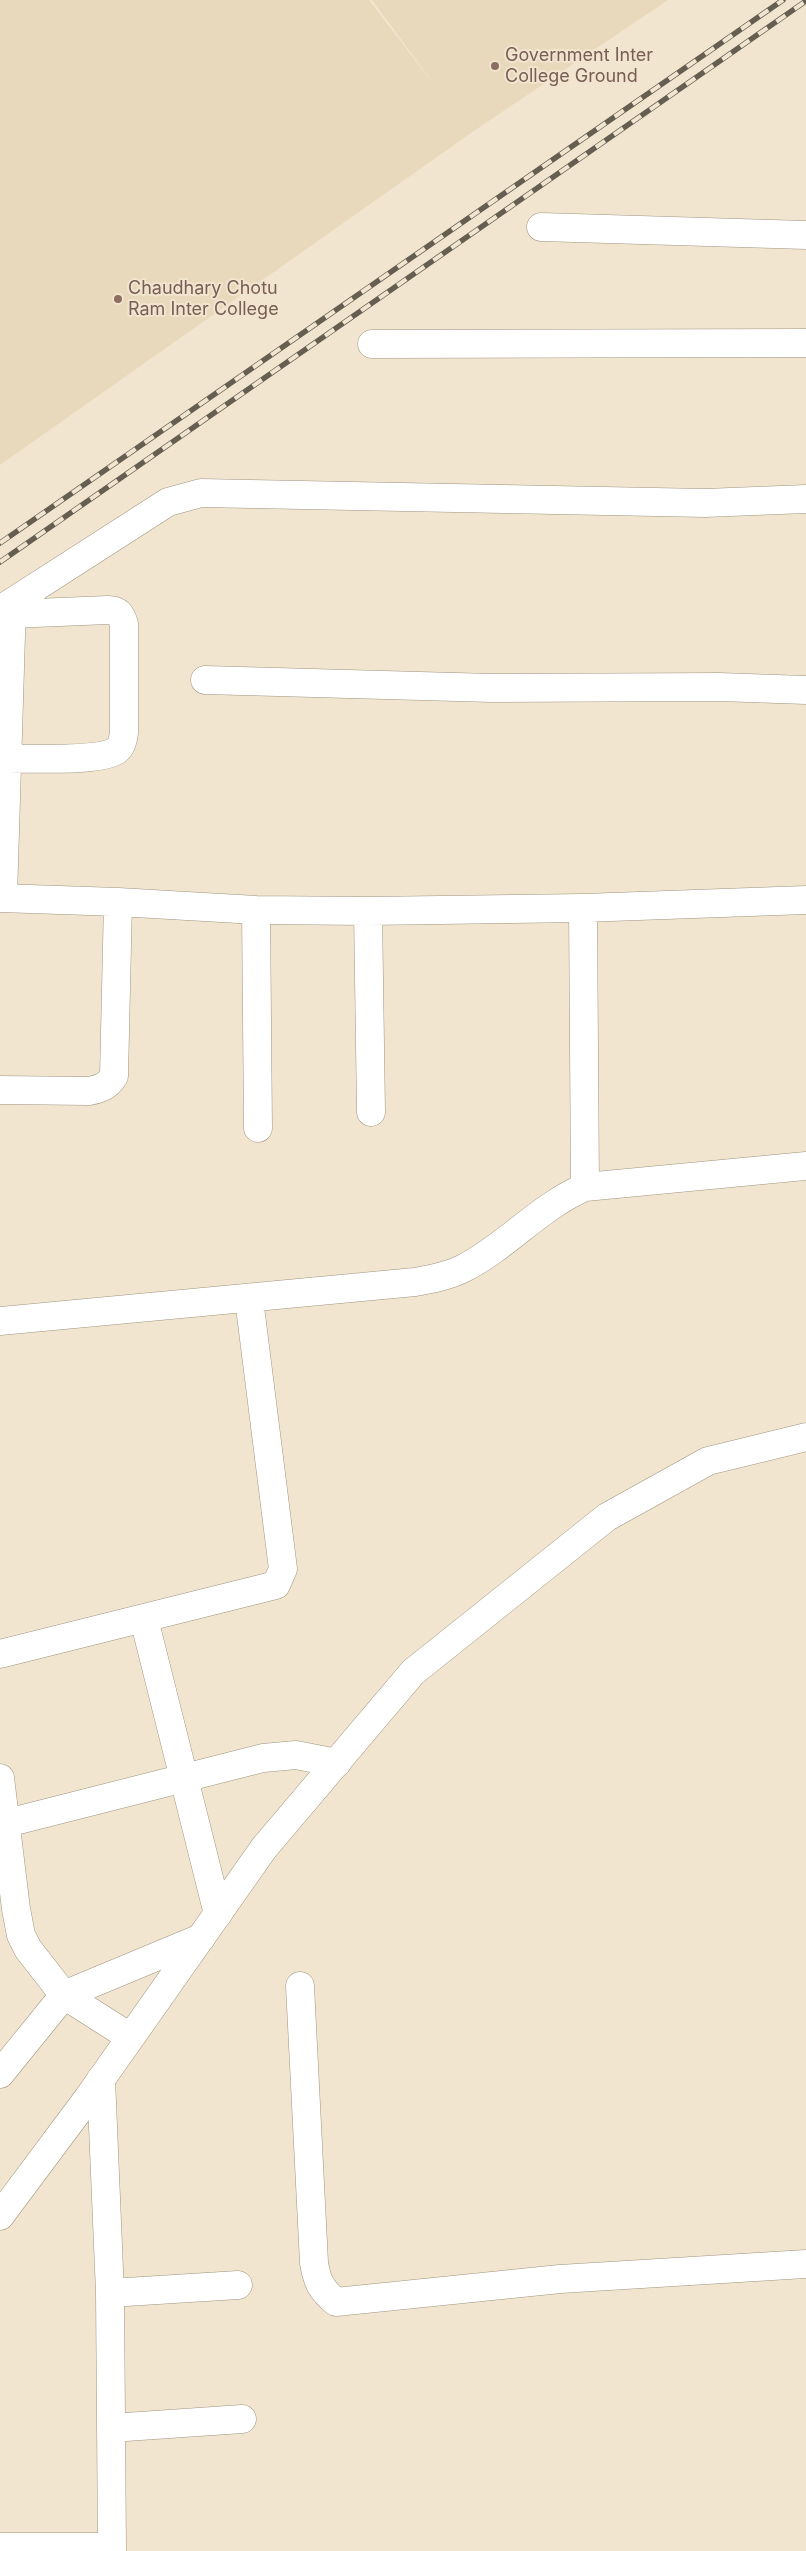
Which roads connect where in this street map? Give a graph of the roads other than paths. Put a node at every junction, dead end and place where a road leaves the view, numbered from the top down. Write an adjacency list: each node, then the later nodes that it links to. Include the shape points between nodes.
1 (541, 227): 2 (street)
2 (806, 235)
3 (806, 343): 4 (street)
4 (372, 344)
5 (806, 499): 6 (street, via 705,504 201,493 168,502)
6 (8, 609): 9 (street); 9 (street, via 116,610 122,615 124,624 124,733 117,750 97,757)
7 (206, 680): 8 (street, via 492,688 719,686)
8 (806, 690)
9 (8, 759): 10 (street)
10 (2, 897): 12 (street)
11 (806, 900): 13 (street)
12 (118, 902): 14 (street); 16 (street, via 114,1076 100,1088 89,1091)
13 (583, 908): 15 (street); 20 (street)
14 (256, 910): 15 (street); 18 (street)
15 (368, 911): 17 (street)
16 (0, 1090)
17 (371, 1112)
18 (258, 1128)
19 (806, 1166): 20 (street)
20 (585, 1187): 21 (street, via 556,1201 485,1257 461,1270 415,1282)
21 (249, 1299): 22 (street); 24 (street, via 282,1574 276,1585 271,1587)
22 (0, 1321)
23 (806, 1437): 26 (street, via 708,1460 607,1517 413,1672)
24 (144, 1619): 25 (street); 28 (street)
25 (0, 1654)
26 (336, 1763): 28 (street, via 281,1755); 30 (street, via 264,1848)
27 (0, 1778): 29 (street)
28 (184, 1778): 29 (street); 30 (street)
29 (7, 1823): 33 (street, via 21,1935 34,1960)
30 (218, 1914): 31 (street)
31 (200, 1938): 33 (street); 34 (street)
32 (300, 1986): 38 (street, via 317,2281 336,2302 560,2279)
33 (64, 1995): 34 (street); 35 (street)
34 (130, 2037): 36 (street)
35 (3, 2062)
36 (101, 2079): 37 (street); 40 (street)
37 (0, 2216)
38 (806, 2264)
39 (238, 2285): 40 (street)
40 (110, 2294): 42 (street)
41 (242, 2419): 42 (street)
42 (111, 2428): 44 (street)
43 (0, 2547): 44 (street)
44 (112, 2549)

